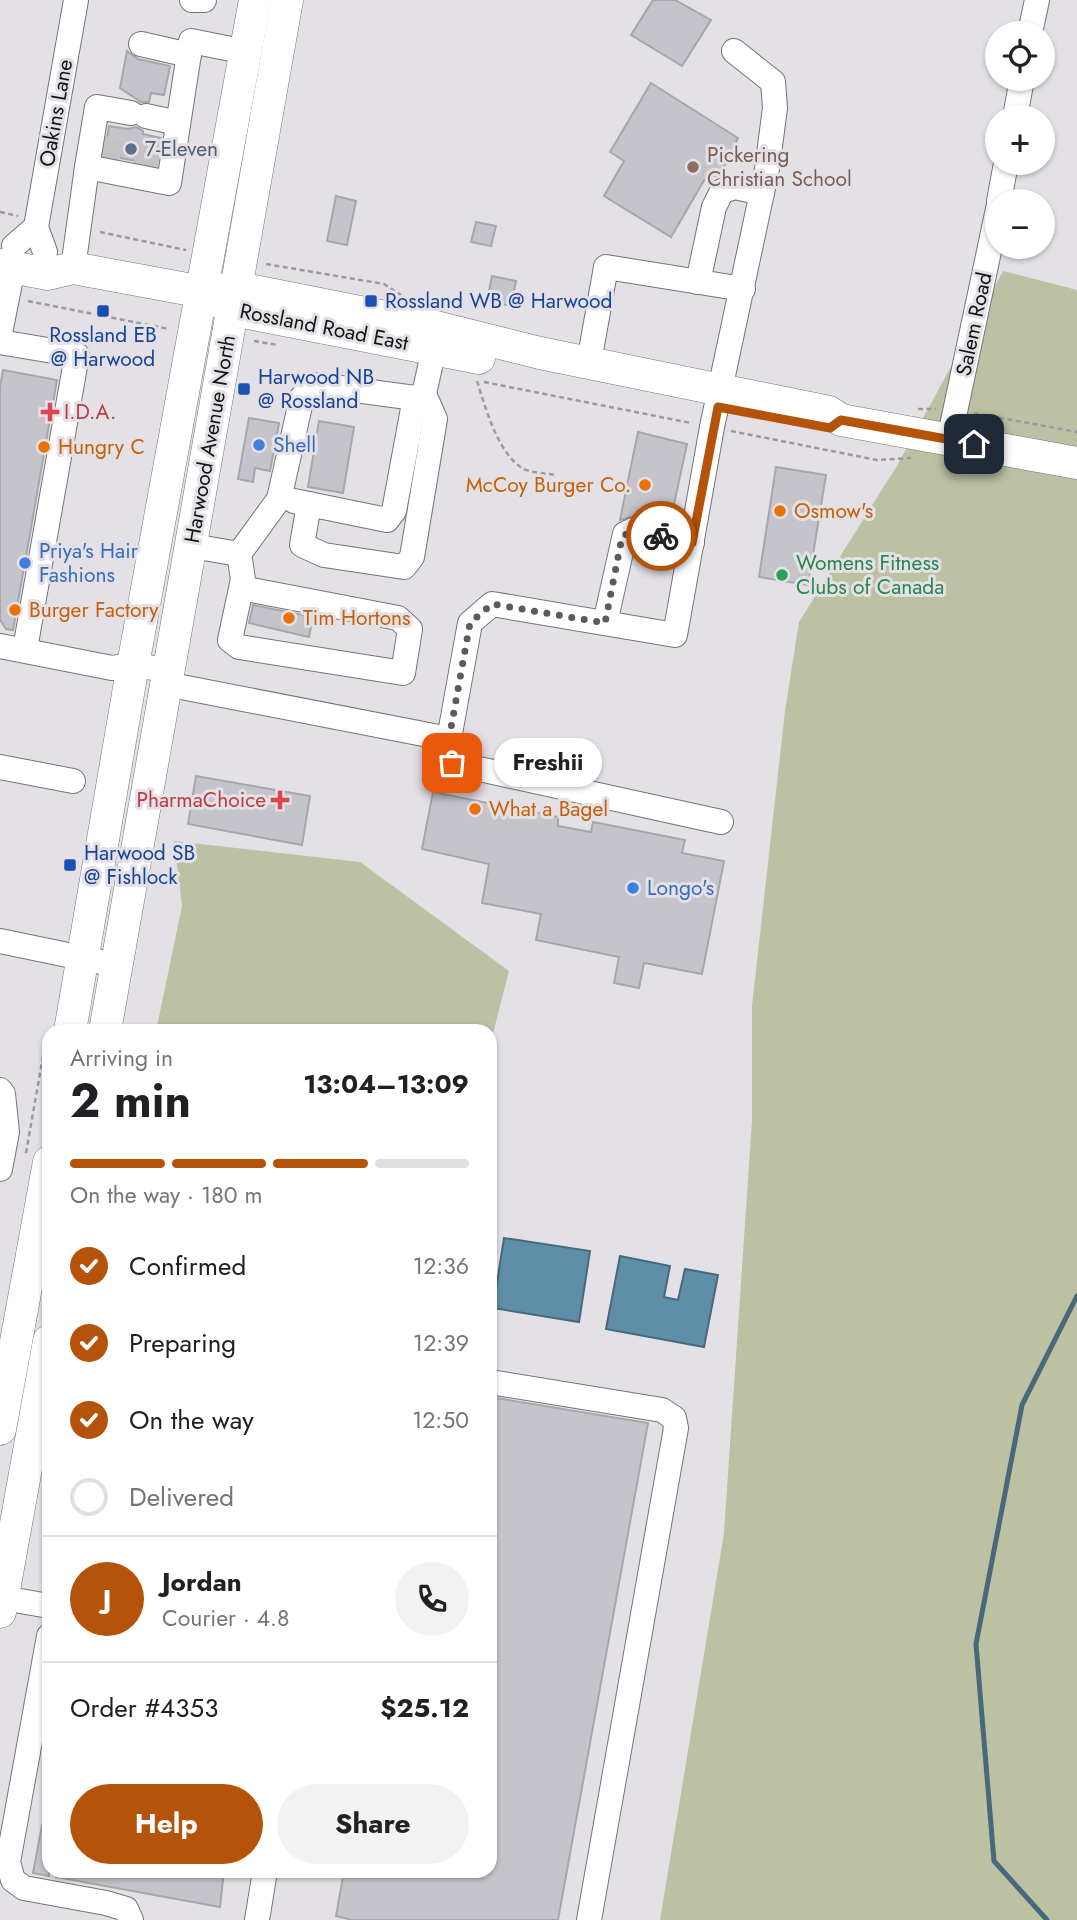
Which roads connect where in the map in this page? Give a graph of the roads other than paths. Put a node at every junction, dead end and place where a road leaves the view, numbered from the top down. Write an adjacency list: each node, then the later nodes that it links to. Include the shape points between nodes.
1 (76, 0): 15 (street, Oakins Lane)
2 (192, 0): 3 (street)
3 (204, 0)
4 (256, 0): 10 (main road, Harwood Avenue North)
5 (287, 0): 21 (main road, Harwood Avenue North)
6 (1037, 0): 7 (street)
7 (1033, 21)
8 (141, 44): 11 (street)
9 (734, 51): 14 (street, via 773,82 775,108)
10 (246, 52): 11 (street, via 191,41); 20 (main road, Harwood Avenue North)
11 (189, 55): 12 (street)
12 (142, 121): 13 (street, via 97,107); 13 (street, via 169,183 144,172)
13 (100, 166): 17 (street)
14 (762, 193): 18 (street, via 735,187 722,191 714,207); 19 (street)
15 (19, 252): 17 (main road, via 48,274); 22 (street, Oakins Lane)
16 (987, 259): 28 (street, Salem Road)
17 (73, 268): 20 (main road)
18 (698, 282): 19 (street); 25 (street, via 606,267)
19 (743, 289): 27 (street)
20 (203, 292): 21 (main road, Rossland Road East); 39 (main road, Harwood Avenue North)
21 (236, 299): 24 (main road, Rossland Road East); 25 (main road, Rossland Road East, via 436,327); 33 (main road, Harwood Avenue North)
22 (0, 333)
23 (0, 342): 38 (street, via 77,355)
24 (434, 349): 26 (street); 27 (main road, Rossland Road East)
25 (589, 362): 27 (main road, Rossland Road East)
26 (419, 396): 30 (street, via 318,385 302,397); 31 (street, via 394,511 387,520); 31 (street, via 435,419 412,557 404,567 324,555 302,545)
27 (717, 408): 28 (main road, Rossland Road East, via 829,412 841,420); 32 (street)
28 (949, 440): 29 (main road, Rossland Road East)
29 (1077, 463)
30 (279, 499): 31 (street); 34 (street)
31 (309, 504)
32 (692, 543): 36 (street, via 633,530 625,534); 36 (street, via 675,635)
33 (192, 545): 34 (street); 40 (main road, Harwood Avenue North)
34 (239, 554): 35 (street)
35 (241, 588): 35 (street, via 230,640 239,647 403,673 410,629 398,618)
36 (605, 623): 41 (street, via 492,604 470,623)
37 (0, 646): 38 (street)
38 (24, 649): 39 (street)
39 (123, 667): 40 (street); 46 (main road, Harwood Avenue North, via 127,702)
40 (167, 677): 41 (street); 47 (main road, Harwood Avenue North)
41 (449, 739): 44 (street, via 452,763)
42 (0, 767): 43 (street)
43 (73, 781)
44 (721, 822)
45 (0, 941): 46 (street)
46 (82, 958): 47 (street); 48 (main road, Harwood Avenue North)
47 (116, 965): 49 (main road, Harwood Avenue North)
48 (71, 1024)
49 (106, 1024)
50 (0, 1090): 51 (street, via 7,1132)
51 (0, 1169)
52 (42, 1200): 55 (main road)
53 (42, 1380): 56 (main road)
54 (497, 1383): 62 (street, via 662,1410 674,1418 676,1428)
55 (0, 1429)
56 (1, 1605): 57 (street)
57 (42, 1606)
58 (42, 1675): 60 (street, via 8,1862 13,1880 24,1888 106,1902 126,1909)
59 (264, 1878): 61 (street)
60 (131, 1920)
61 (257, 1920)
62 (589, 1920)

